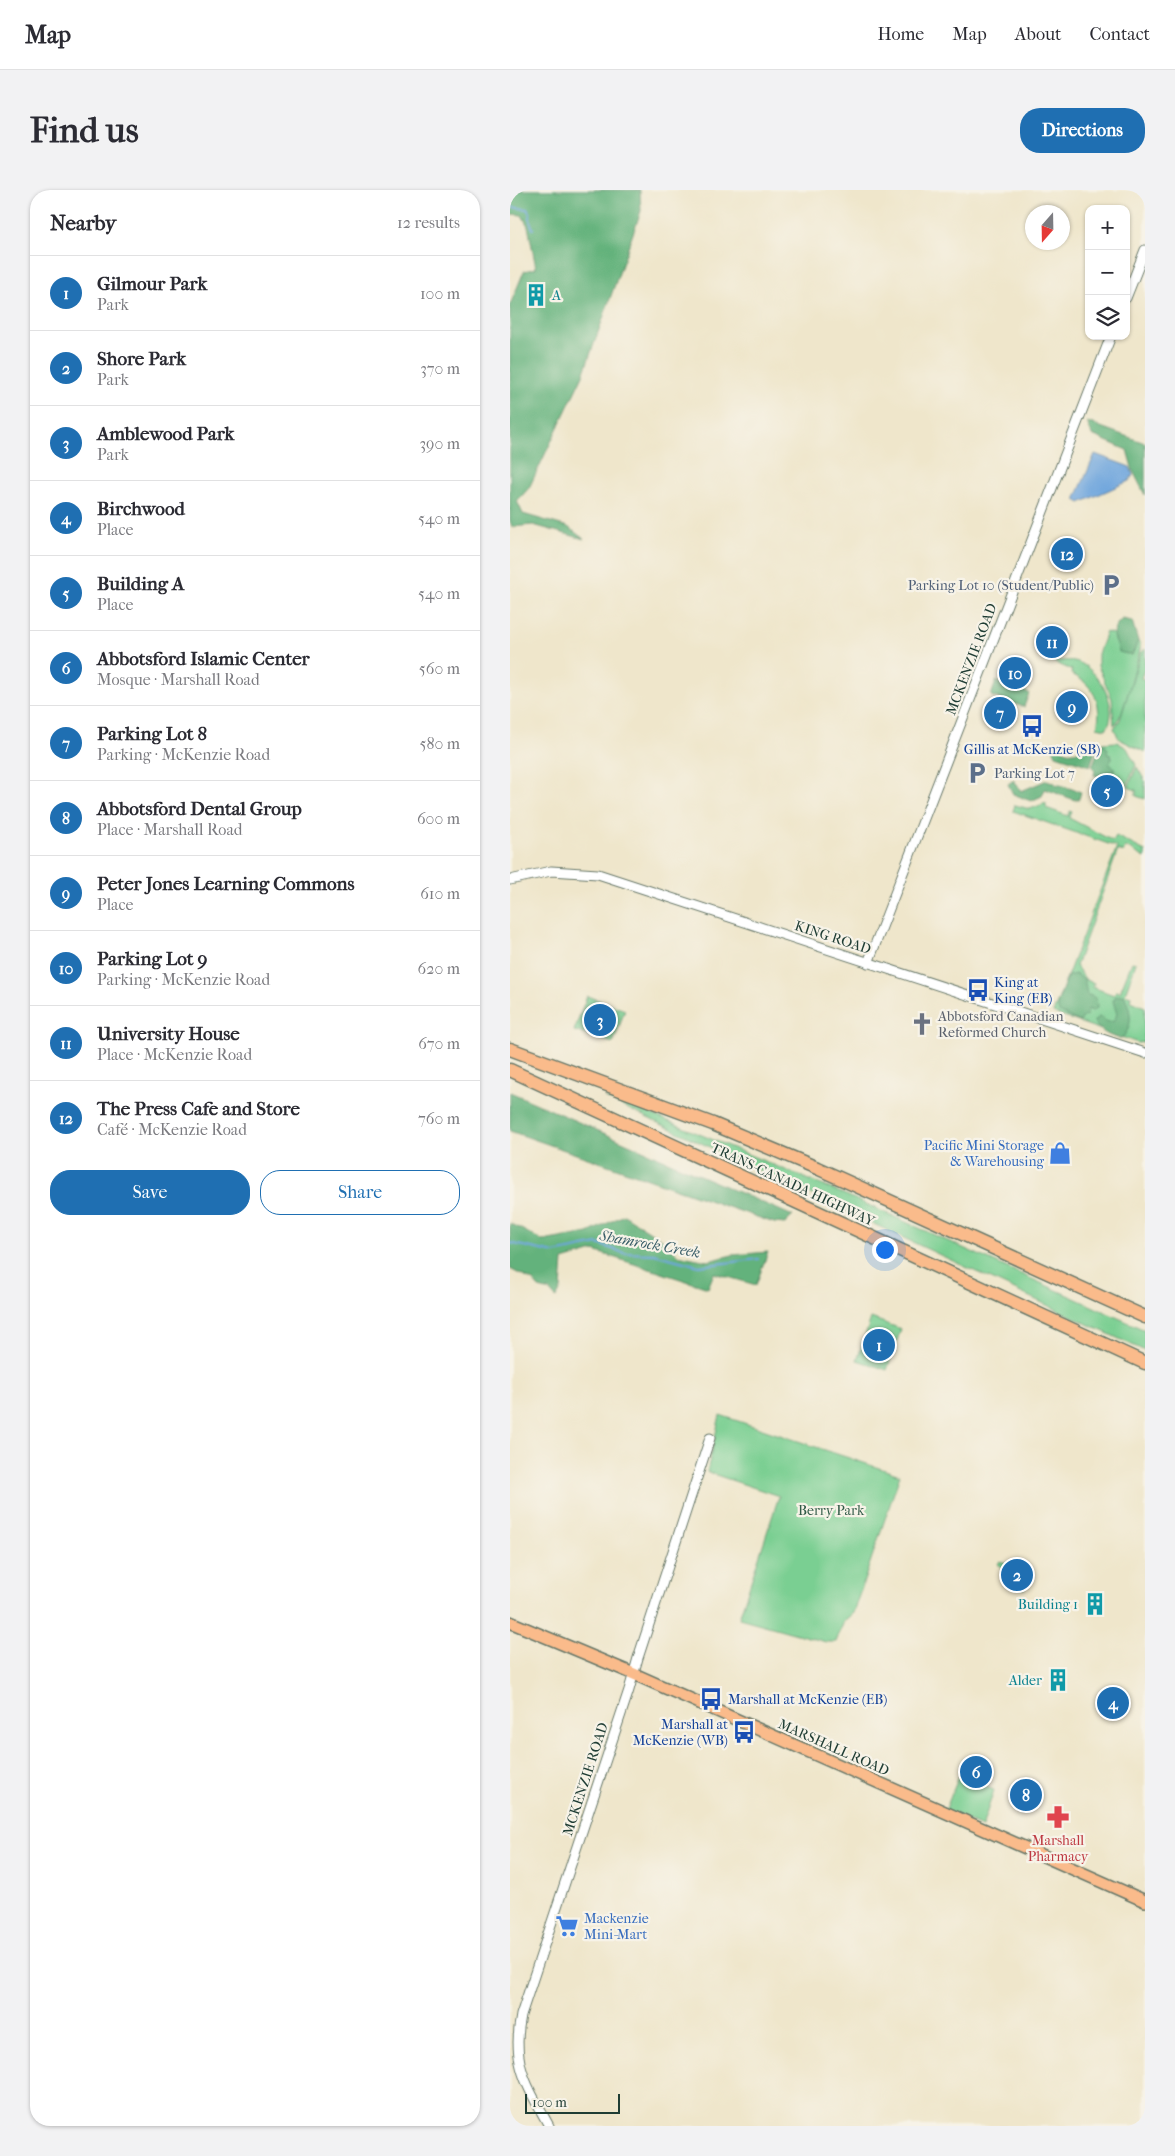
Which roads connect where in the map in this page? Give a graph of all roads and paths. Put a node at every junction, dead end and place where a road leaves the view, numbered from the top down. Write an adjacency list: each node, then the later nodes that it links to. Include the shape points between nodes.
1 (1145, 250): 2 (street)
2 (1127, 295)
3 (1109, 340): 5 (street, MCKENZIE ROAD)
4 (510, 880): 5 (street, KING ROAD, via 551,871 598,874)
5 (868, 963): 7 (street, KING ROAD)
6 (510, 1049): 9 (highway, TRANS-CANADA HIGHWAY, via 713,1124)
7 (1145, 1054)
8 (510, 1070): 10 (highway, TRANS-CANADA HIGHWAY)
9 (1145, 1317)
10 (1071, 1328): 11 (highway, TRANS-CANADA HIGHWAY); 12 (highway)
11 (1145, 1363)
12 (1145, 1369)
13 (710, 1438): 15 (street, MCKENZIE ROAD)
14 (510, 1622): 15 (main road, MARSHALL ROAD)
15 (634, 1674): 16 (main road, MARSHALL ROAD); 17 (street, MCKENZIE ROAD, via 518,2030 516,2042 524,2076)
16 (1145, 1901)
17 (549, 2126)

